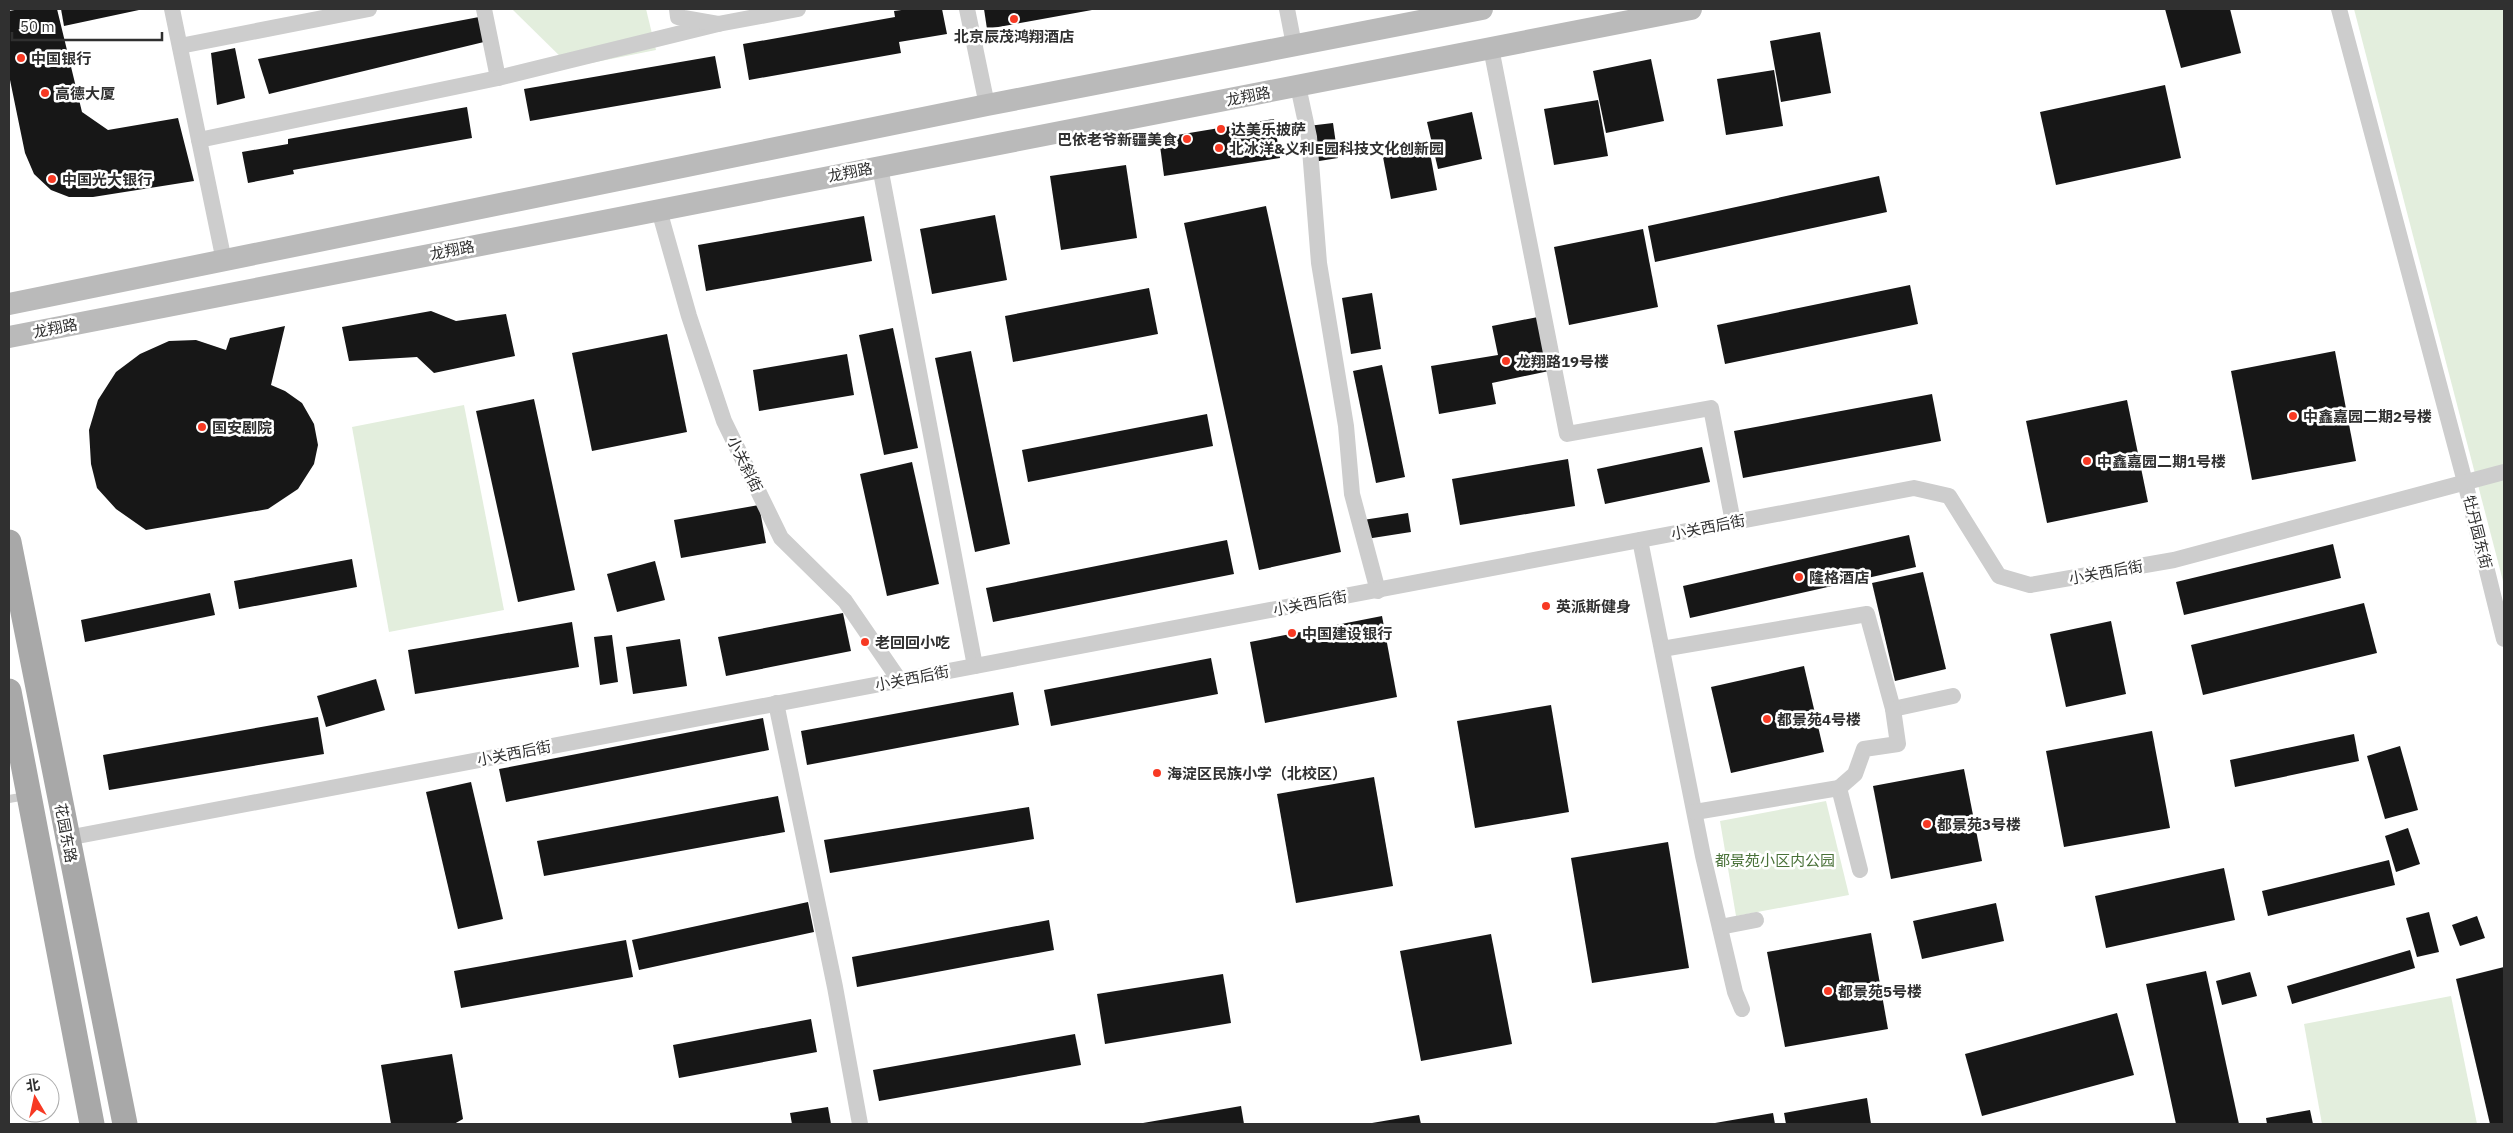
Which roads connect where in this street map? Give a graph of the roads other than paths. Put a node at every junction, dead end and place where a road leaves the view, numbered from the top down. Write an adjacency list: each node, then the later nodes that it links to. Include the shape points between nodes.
1 (172, 9): 13 (street)
2 (369, 9): 13 (street)
3 (484, 9): 15 (street)
4 (677, 9): 11 (street, via 678,18)
5 (798, 9): 11 (street)
6 (967, 9): 17 (street)
7 (1287, 9): 12 (street)
8 (1482, 9): 12 (street)
9 (1691, 9): 14 (street, 龙翔路)
10 (2339, 9): 25 (street, 牡丹园东街)
11 (718, 24): 15 (street)
12 (1294, 45): 17 (street)
13 (180, 46): 18 (street)
14 (1492, 48): 16 (street, 龙翔路); 26 (street, via 1567,434 1711,408)
15 (498, 78): 18 (street)
16 (1298, 86): 19 (street, 龙翔路); 29 (street, via 1310,137 1319,263 1346,426 1352,494)
17 (987, 105): 21 (street)
18 (199, 140): 21 (street)
19 (880, 166): 20 (street, 龙翔路); 32 (street)
20 (659, 210): 23 (street, 龙翔路); 33 (street, 小关斜街, via 689,316 724,421 781,538 845,601)
21 (224, 261): 22 (street)
22 (9, 304)
23 (9, 337)
24 (2504, 472): 25 (street, 小关西后街)
25 (2465, 482): 26 (street, 小关西后街, via 2174,560 2030,585 1999,576 1949,496 1914,488); 30 (street, 牡丹园东街)
26 (1733, 522): 27 (street, 小关西后街)
27 (1640, 540): 29 (street, 小关西后街); 31 (street)
28 (9, 542): 41 (main road, 花园东路)
29 (1378, 590): 32 (street, 小关西后街)
30 (2504, 639)
31 (1662, 649): 37 (street, via 1867,614); 40 (street)
32 (975, 666): 33 (street, 小关西后街)
33 (900, 681): 36 (street, 小关西后街)
34 (9, 691): 39 (main road, 花园东路)
35 (1953, 696): 37 (street)
36 (776, 703): 41 (street, 小关西后街); 48 (street)
37 (1893, 709): 38 (street, via 1898,744 1864,749 1855,774)
38 (1839, 788): 40 (street); 42 (street)
39 (19, 797): 46 (main road, 花园东路)
40 (1695, 812): 44 (street)
41 (67, 838): 47 (main road, 花园东路)
42 (1860, 870)
43 (1756, 920): 44 (street)
44 (1720, 927): 45 (street)
45 (1742, 1009)
46 (92, 1124)
47 (125, 1124)
48 (860, 1124)

